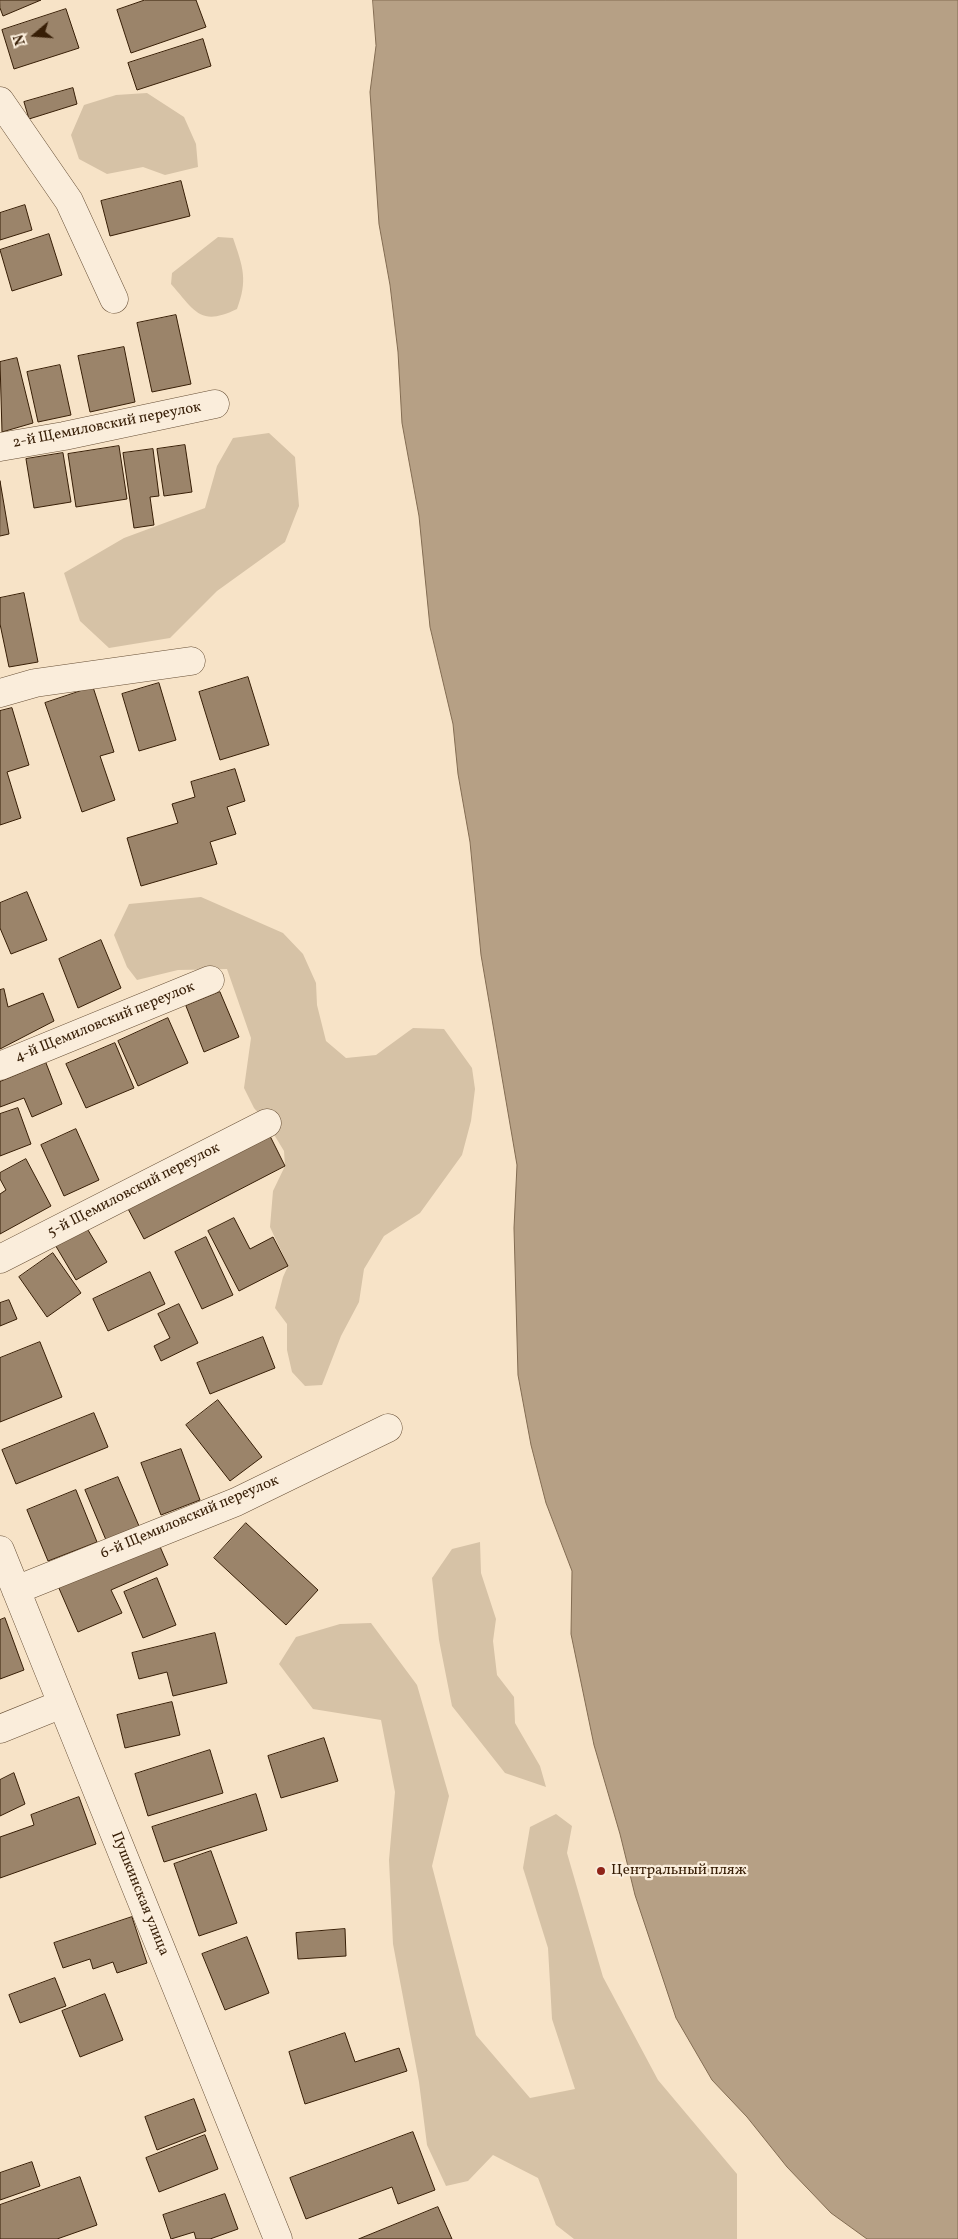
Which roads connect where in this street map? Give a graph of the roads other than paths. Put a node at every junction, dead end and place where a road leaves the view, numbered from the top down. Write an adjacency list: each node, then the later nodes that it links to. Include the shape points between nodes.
1 (0, 101): 2 (street, via 69,201)
2 (114, 299)
3 (214, 404): 4 (street, 2-й Щемиловский переулок)
4 (0, 447)
5 (191, 661): 6 (street, via 35,683)
6 (0, 693)
7 (210, 980): 8 (street, 4-й Щемиловский переулок)
8 (0, 1066)
9 (267, 1123): 10 (street, 5-й Щемиловский переулок)
10 (0, 1259)
11 (388, 1428): 13 (street, 6-й Щемиловский переулок, via 236,1502)
12 (0, 1550): 13 (street, Пушкинская улица)
13 (16, 1590): 14 (street, Пушкинская улица)
14 (62, 1704): 15 (street); 16 (street, Пушкинская улица)
15 (0, 1729)
16 (278, 2239)

